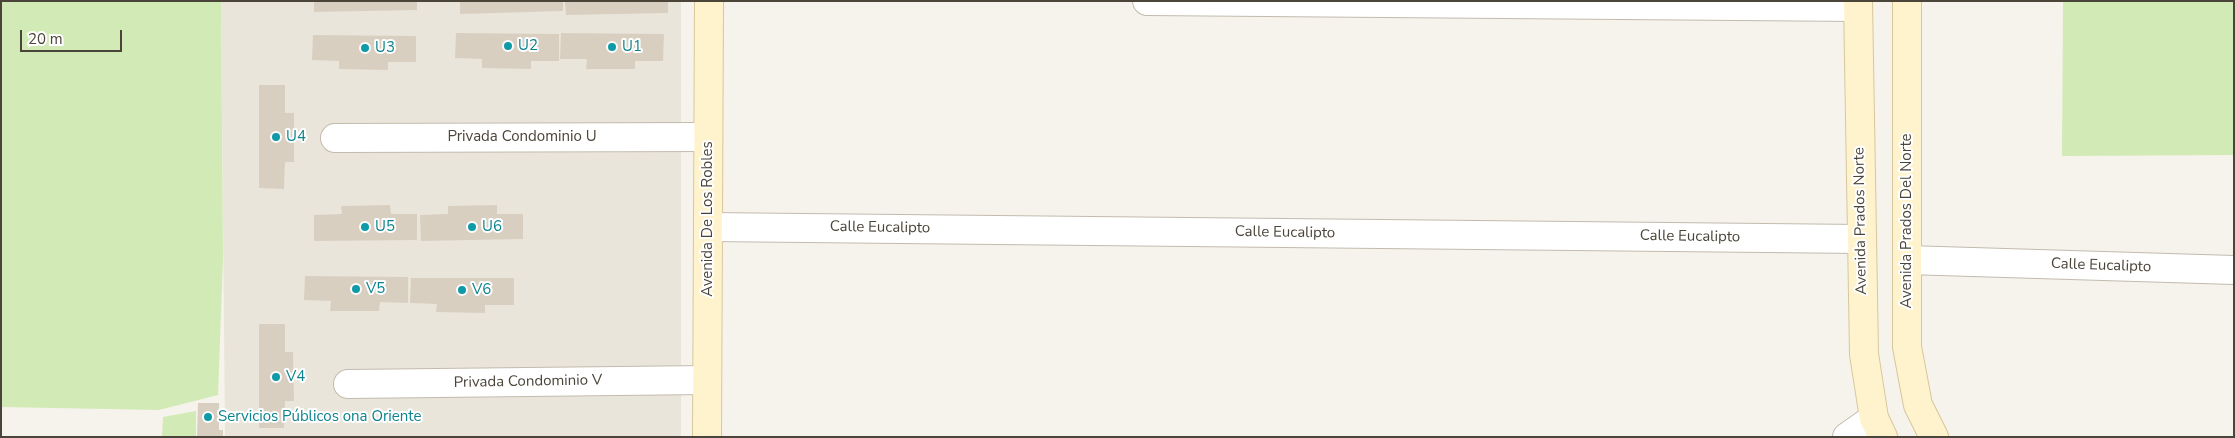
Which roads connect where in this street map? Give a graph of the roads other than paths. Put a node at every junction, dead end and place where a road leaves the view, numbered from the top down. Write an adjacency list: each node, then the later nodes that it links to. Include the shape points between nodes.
1 (709, 1): 5 (main road, Avenida De Los Robles)
2 (1147, 1): 4 (street)
3 (1907, 1): 9 (main road, Avenida Prados Del Norte)
4 (1858, 4): 8 (main road, Avenida Prados Norte)
5 (708, 136): 6 (street, Privada Condominio U); 7 (main road, Avenida De Los Robles)
6 (336, 138)
7 (708, 227): 8 (street, Calle Eucalipto); 11 (main road, Avenida De Los Robles)
8 (1861, 239): 13 (main road, Avenida Prados Norte, via 1864,354)
9 (1907, 260): 10 (street, Calle Eucalipto); 16 (main road, Avenida Prados Del Norte, via 1907,347 1918,405)
10 (2234, 270)
11 (707, 380): 12 (street, Privada Condominio V); 14 (main road, Avenida De Los Robles)
12 (348, 384)
13 (1879, 427): 15 (street)
14 (707, 437)
15 (1848, 437)
16 (1934, 437)

